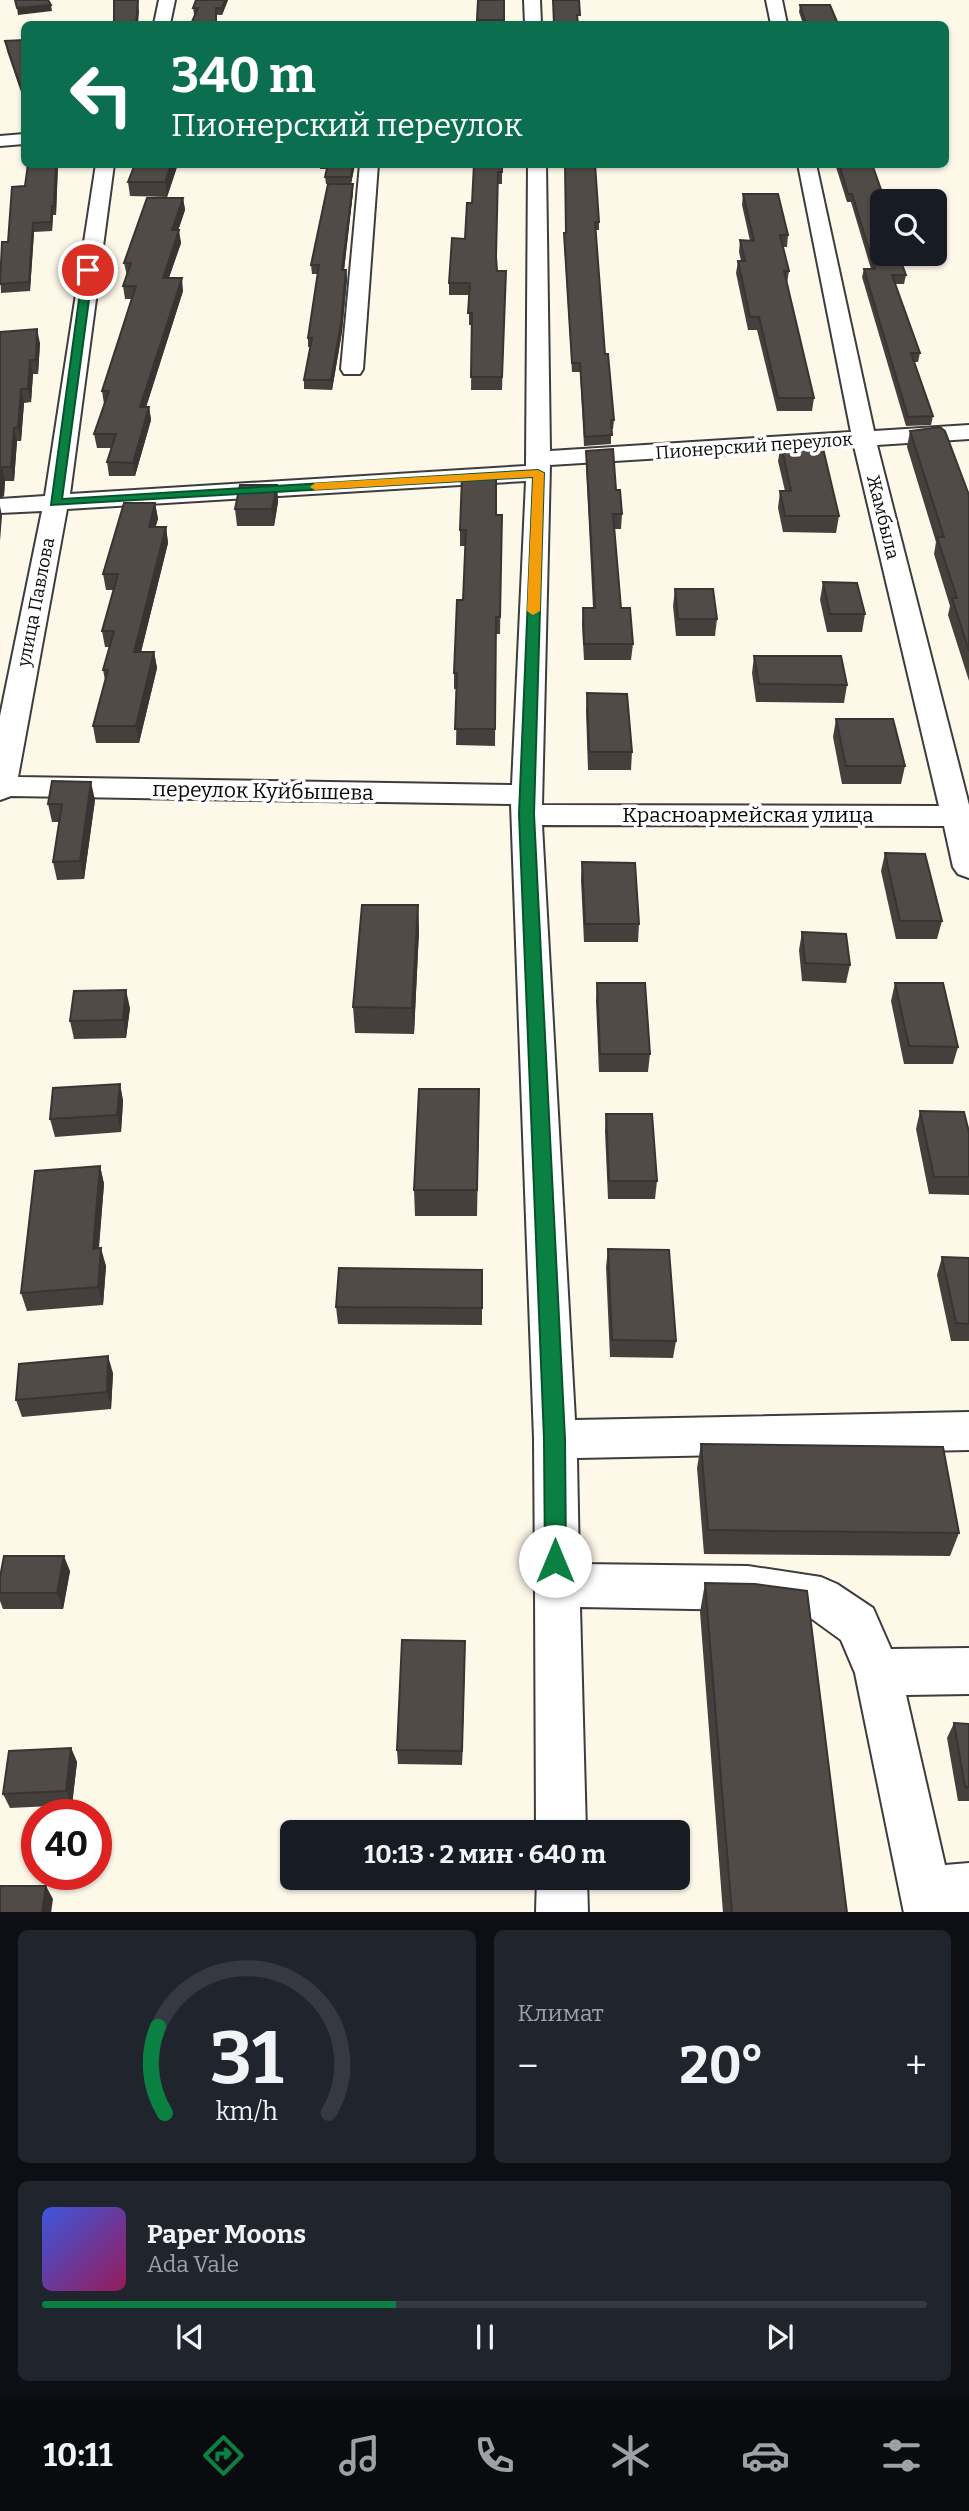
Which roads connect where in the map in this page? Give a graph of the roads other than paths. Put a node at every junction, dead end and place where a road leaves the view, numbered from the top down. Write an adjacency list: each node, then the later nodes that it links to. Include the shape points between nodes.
1 (167, 0): 4 (street)
2 (532, 0): 5 (street)
3 (774, 0): 6 (street)
4 (163, 21)
5 (533, 21)
6 (778, 21)
7 (21, 139): 8 (street)
8 (0, 141)
9 (103, 168): 17 (street, улица Павлова)
10 (369, 168): 13 (street)
11 (537, 168): 16 (street)
12 (808, 168): 15 (street, Жамбыла)
13 (352, 369)
14 (969, 432): 15 (street, Пионерский переулок)
15 (864, 439): 16 (street, Пионерский переулок); 21 (street, Жамбыла)
16 (538, 466): 17 (street, Пионерский переулок); 20 (street)
17 (56, 503): 18 (street, Пионерский переулок); 19 (street, улица Павлова)
18 (0, 506)
19 (0, 788): 20 (street, переулок Куйбышева)
20 (526, 805): 21 (street, Красноармейская улица); 24 (street)
21 (963, 816): 22 (street, Жамбыла)
22 (969, 867)
23 (969, 1431): 24 (street)
24 (555, 1439): 25 (street)
25 (555, 1585): 27 (street, via 748,1588 821,1600 857,1624); 28 (street)
26 (969, 1671): 27 (street)
27 (878, 1672): 30 (street)
28 (561, 1820)
29 (562, 1890): 31 (street)
30 (941, 1898)
31 (562, 1912)

